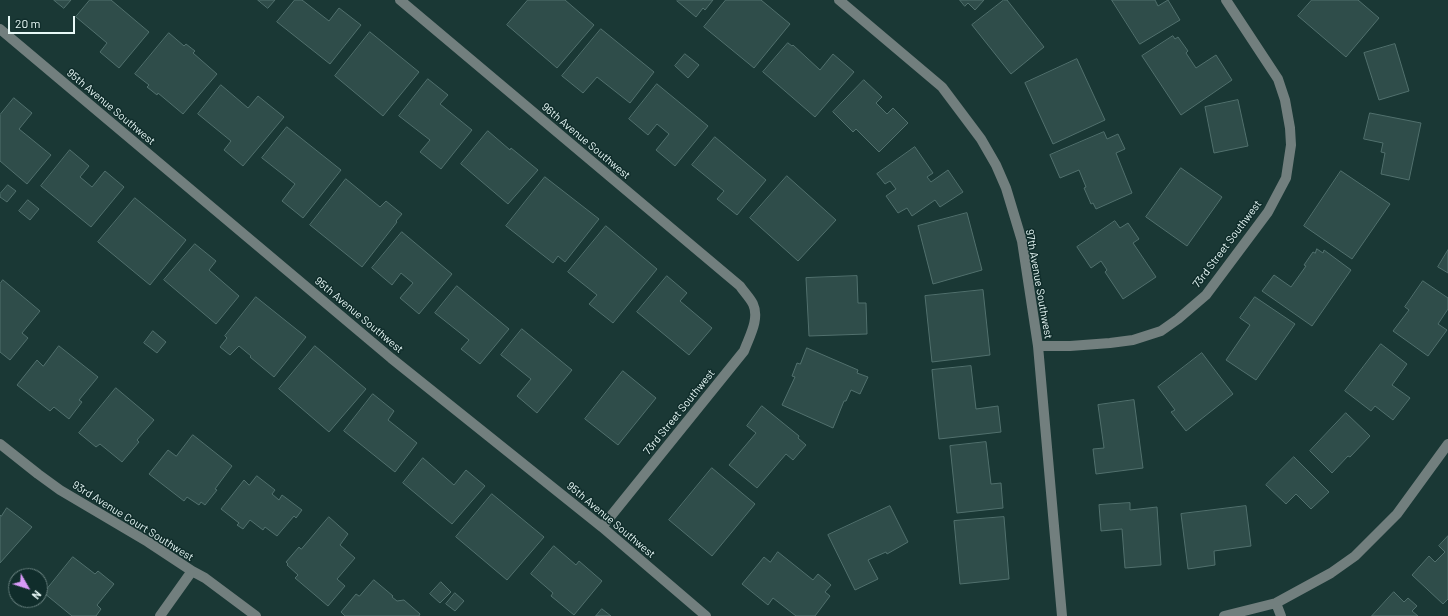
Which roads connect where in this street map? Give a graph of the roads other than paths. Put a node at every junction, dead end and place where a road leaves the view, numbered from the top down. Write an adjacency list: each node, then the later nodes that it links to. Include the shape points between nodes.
1 (400, 0): 5 (street, 96th Avenue Southwest, via 740,286)
2 (839, 0): 6 (street, 97th Avenue Southwest, via 942,87 981,139 1006,188 1022,241)
3 (1226, 0): 6 (street, 73rd Street Southwest, via 1278,79 1285,100 1291,145 1286,178 1268,212 1206,295 1161,331 1118,342)
4 (0, 30): 9 (street, 95th Avenue Southwest, via 391,358)
5 (753, 304): 9 (street, 73rd Street Southwest, via 756,312 754,324 744,350)
6 (1038, 346): 15 (street, 97th Avenue Southwest)
7 (0, 444): 10 (street, 93rd Avenue Court Southwest, via 60,490)
8 (1446, 451): 11 (street, via 1397,514 1355,556 1325,577)
9 (602, 527): 14 (street, 95th Avenue Southwest)
10 (192, 571): 12 (street); 13 (street, 93rd Avenue Court Southwest)
11 (1276, 603): 16 (street); 17 (street)
12 (160, 616)
13 (256, 616)
14 (706, 616)
15 (1062, 616)
16 (1224, 616)
17 (1281, 616)

